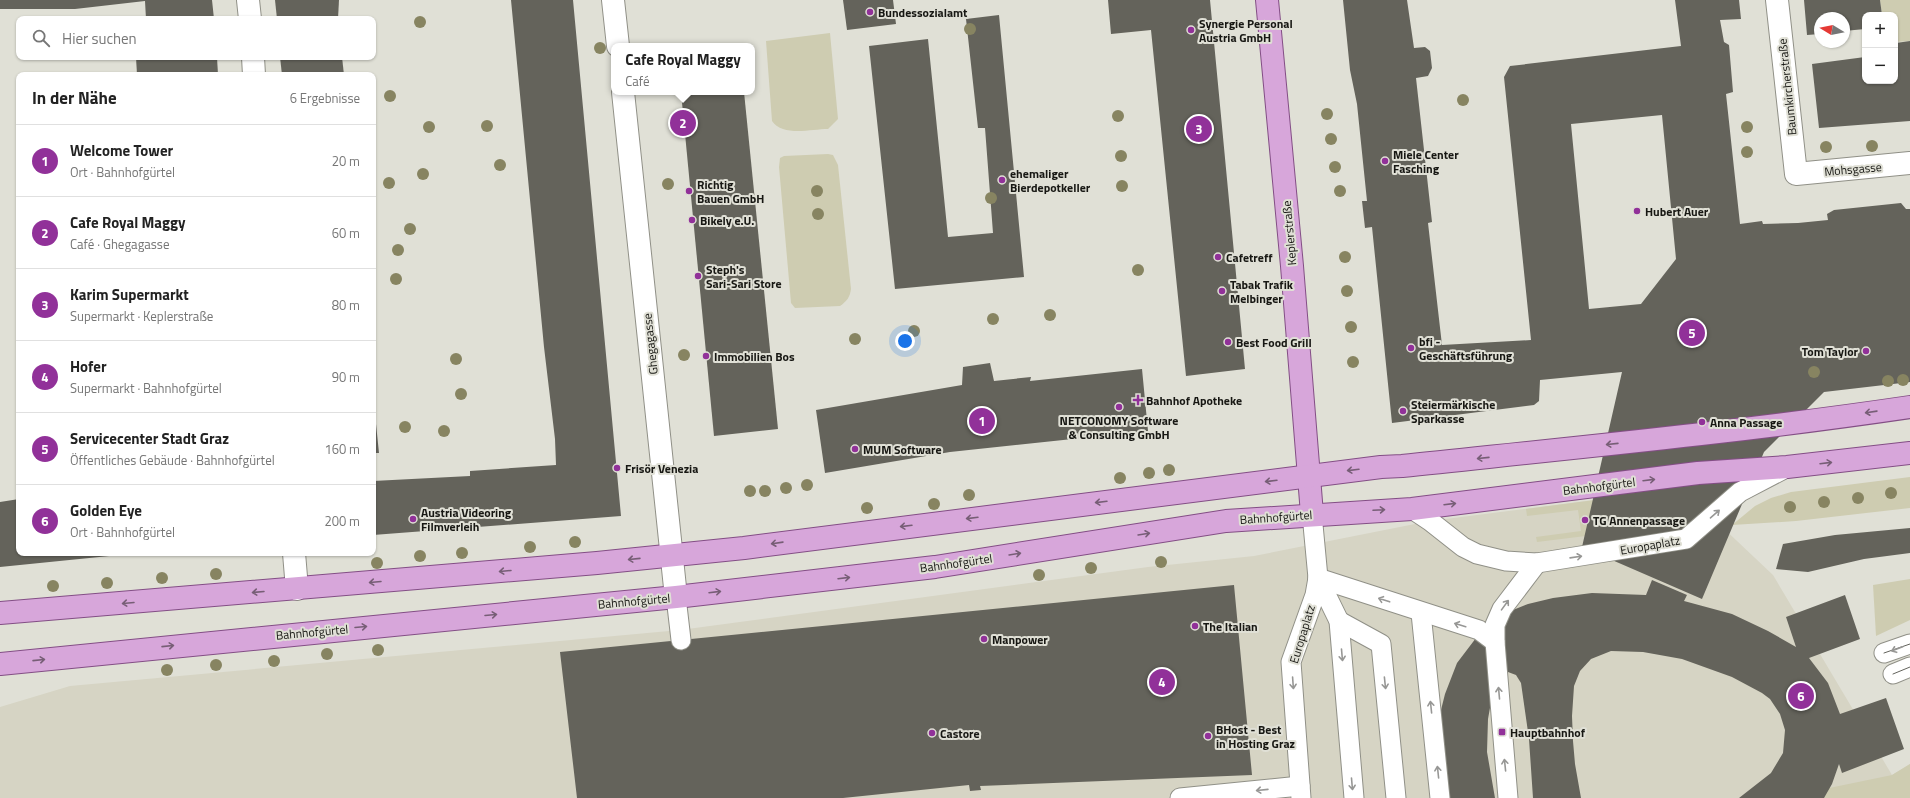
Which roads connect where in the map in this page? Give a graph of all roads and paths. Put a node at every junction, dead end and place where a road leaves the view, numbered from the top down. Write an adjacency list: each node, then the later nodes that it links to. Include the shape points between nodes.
1 (248, 0): 5 (street)
2 (613, 0): 6 (street)
3 (1267, 0): 15 (main road, Keplerstraße)
4 (1777, 0): 11 (street, Baumkircherstraße)
5 (250, 16)
6 (618, 43)
7 (253, 60): 8 (street)
8 (254, 72)
9 (623, 95): 18 (street, Ghegagasse)
10 (1910, 163): 11 (street, Mohsgasse)
11 (1796, 174)
12 (1910, 407): 15 (main road, one-way to 15, via 1722,432)
13 (1910, 453): 14 (main road, Bahnhofgürtel, one-way to 13)
14 (1787, 467): 16 (main road, Bahnhofgürtel, one-way to 14, via 1698,473); 20 (lane, Europaplatz, one-way to 14, via 1686,539 1740,492)
15 (1310, 476): 17 (main road, Keplerstraße); 18 (main road, one-way to 18)
16 (1412, 509): 17 (main road, Bahnhofgürtel, one-way to 16); 20 (lane, Europaplatz, via 1462,547 1477,554 1506,561)
17 (1312, 514): 21 (lane, Europaplatz); 23 (main road, Bahnhofgürtel, one-way to 17, via 935,567 1226,521)
18 (673, 555): 22 (main road, one-way to 22); 23 (street, Ghegagasse)
19 (294, 556): 22 (street)
20 (1537, 563): 28 (lane, one-way to 20, via 1495,625 1502,609)
21 (1318, 578): 25 (lane, one-way to 21); 26 (lane, Europaplatz); 32 (lane, Europaplatz, one-way to 32, via 1315,595 1291,662)
22 (297, 589): 24 (main road, one-way to 24)
23 (676, 597): 27 (lane); 31 (main road, Bahnhofgürtel, one-way to 23)
24 (0, 613)
25 (1421, 613): 28 (lane, one-way to 25, via 1479,630); 36 (lane, one-way to 25)
26 (1339, 621): 34 (lane, Europaplatz, one-way to 34); 35 (lane, one-way to 35, via 1381,644)
27 (681, 640)
28 (1495, 642): 37 (lane, one-way to 28)
29 (1910, 644): 30 (lane, one-way to 30)
30 (1884, 653)
31 (0, 664)
32 (1301, 792): 33 (lane, Europaplatz, one-way to 33)
33 (1180, 798)
34 (1354, 798)
35 (1396, 798)
36 (1440, 798)
37 (1508, 798)

